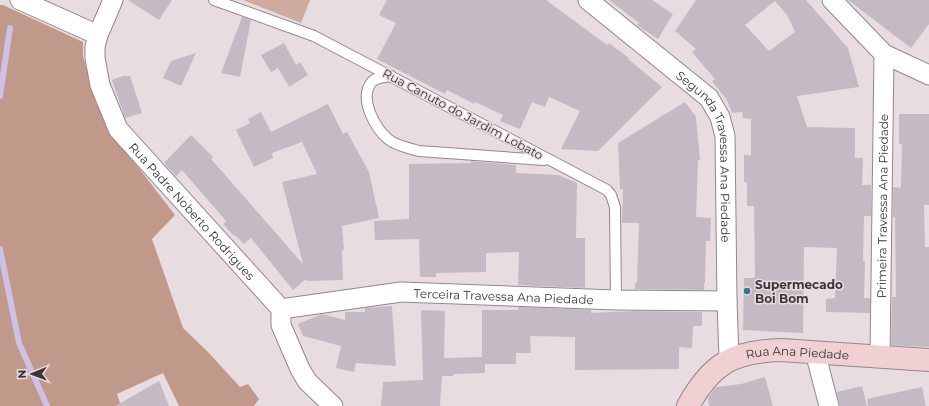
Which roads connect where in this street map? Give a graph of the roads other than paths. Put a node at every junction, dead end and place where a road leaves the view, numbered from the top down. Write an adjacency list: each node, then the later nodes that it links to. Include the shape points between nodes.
1 (20, 0): 6 (street)
2 (113, 0): 6 (street, Rua Padre Noberto Rodrigues)
3 (214, 0): 9 (lane, Rua Canuto do Jardim Lobato, via 314,36)
4 (588, 0): 12 (street, Segunda Travessa Ana Piedade, via 709,98 720,117 725,136)
5 (832, 0): 7 (street)
6 (98, 36): 13 (street, Rua Padre Noberto Rodrigues, via 95,58 100,85 118,129)
7 (884, 54): 8 (street); 15 (street, Primeira Travessa Ana Piedade)
8 (929, 75)
9 (391, 76): 10 (lane, Rua Canuto do Jardim Lobato); 10 (lane, via 378,78 371,83 367,93 372,119 388,140 419,151)
10 (549, 160): 11 (lane, Rua Canuto do Jardim Lobato, via 601,186 611,195 615,207)
11 (616, 300): 12 (street, Terceira Travessa Ana Piedade); 13 (street, Terceira Travessa Ana Piedade, via 401,292)
12 (727, 301): 16 (street, Segunda Travessa Ana Piedade)
13 (281, 309): 18 (street, via 280,325 300,369 307,381)
14 (815, 352): 15 (main road, Rua Ana Piedade); 16 (main road, Rua Ana Piedade, via 764,350); 20 (street)
15 (880, 357): 17 (main road, Rua Ana Piedade)
16 (730, 359): 19 (main road, Rua Ana Piedade, via 713,371 697,389)
17 (929, 360)
18 (332, 406)
19 (688, 406)
20 (829, 406)

